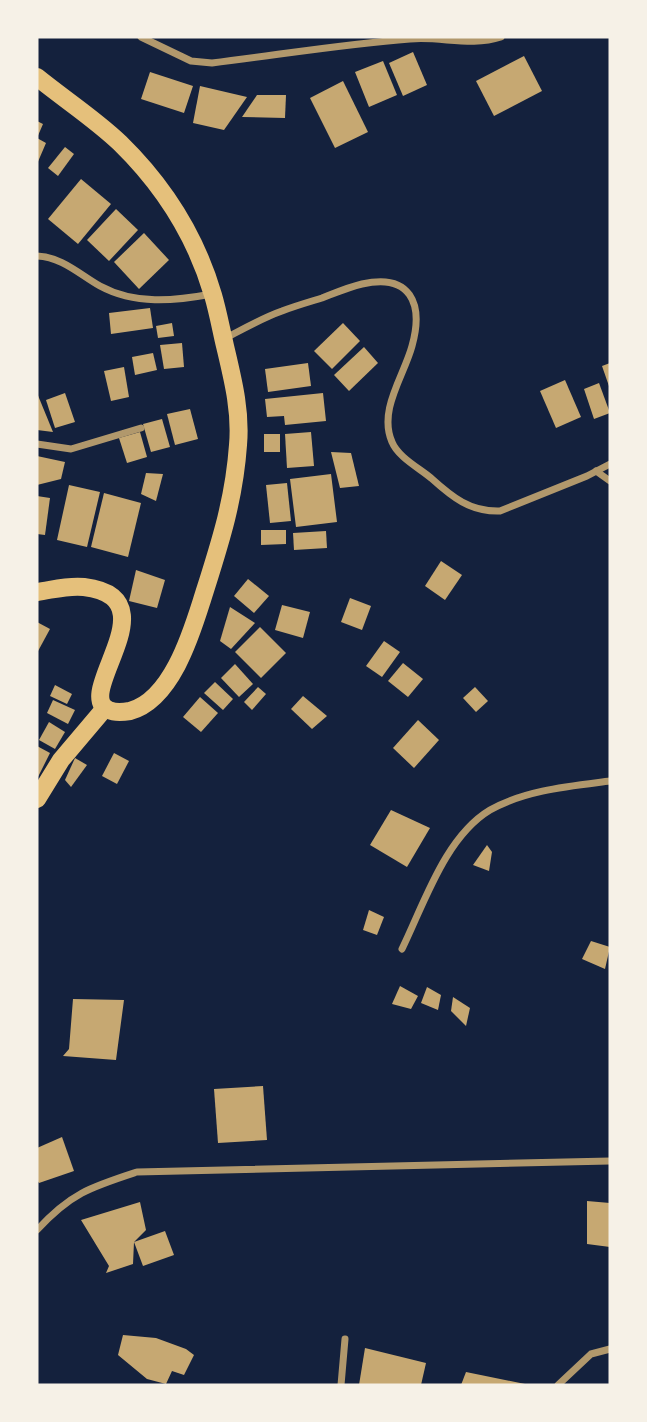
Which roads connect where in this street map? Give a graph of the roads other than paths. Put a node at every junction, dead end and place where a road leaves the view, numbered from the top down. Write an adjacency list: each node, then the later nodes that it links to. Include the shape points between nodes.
1 (141, 37): 2 (street, via 191,61 212,64 413,38 471,42)
2 (501, 37)
3 (37, 77): 5 (main road, via 118,142 170,202 197,251)
4 (37, 256): 5 (street, via 62,262 118,295 162,302)
5 (213, 294): 6 (main road)
6 (223, 339): 10 (street, via 279,312 360,284 397,282 415,302 417,324 388,422 392,443 406,458 457,500 485,511 500,511); 13 (main road, via 238,401 238,443 230,509 197,617 182,658 150,701 126,712)
7 (141, 428): 8 (street, via 71,449)
8 (37, 444)
9 (610, 464): 10 (street)
10 (596, 471): 11 (street)
11 (610, 481)
12 (37, 592): 13 (main road, via 83,587 98,590 119,607 122,631 100,693)
13 (105, 708): 15 (main road, via 61,760)
14 (610, 781): 16 (street, via 514,799 489,811 446,856)
15 (37, 800)
16 (402, 949)
17 (610, 1161): 18 (street, via 137,1172 88,1188 57,1208)
18 (37, 1230)
19 (345, 1339): 21 (street)
20 (610, 1349): 22 (street, via 591,1354)
21 (341, 1385)
22 (558, 1385)

